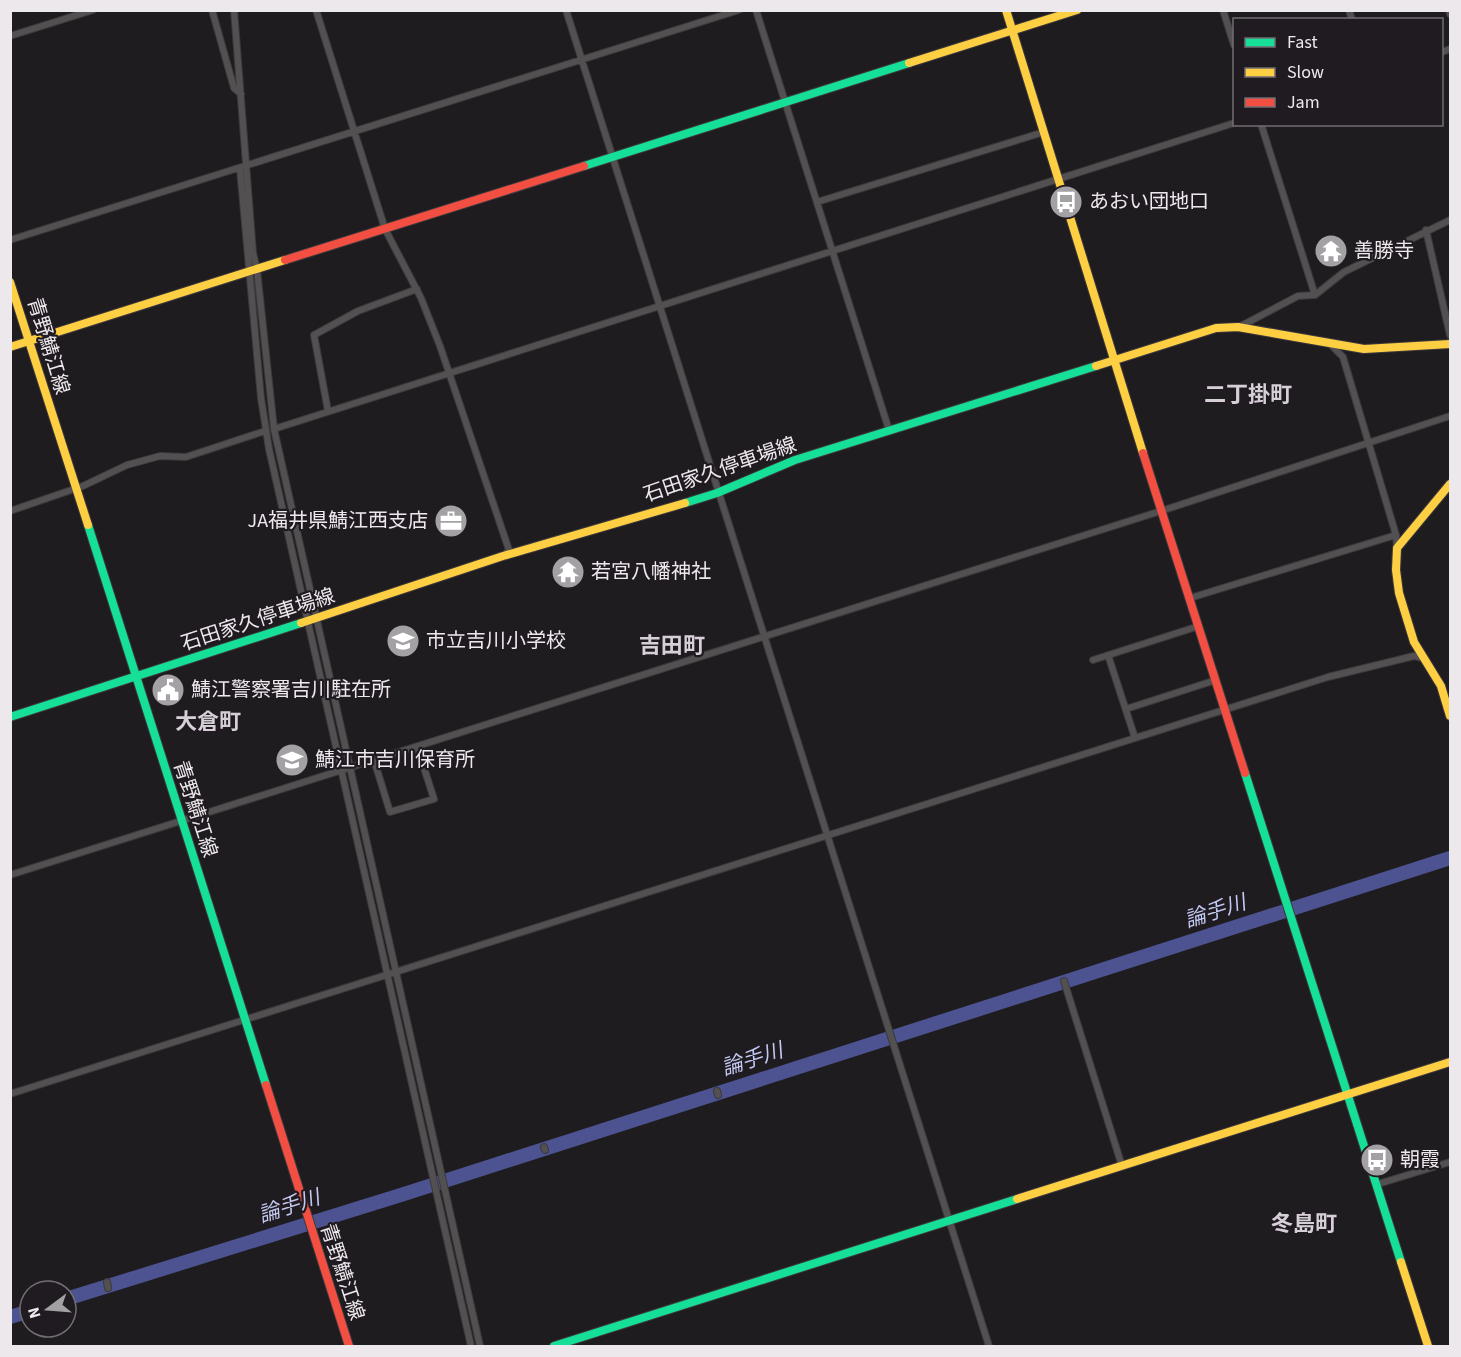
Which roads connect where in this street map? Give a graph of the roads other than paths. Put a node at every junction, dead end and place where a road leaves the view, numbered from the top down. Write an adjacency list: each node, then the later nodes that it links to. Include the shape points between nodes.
1 (93, 10): 12 (street)
2 (212, 10): 15 (street, via 234,88)
3 (234, 10): 15 (street)
4 (316, 10): 20 (street)
5 (566, 10): 14 (street)
6 (739, 10): 14 (street)
7 (756, 10): 16 (street)
8 (1006, 10): 11 (street)
9 (1077, 10): 11 (street)
10 (1223, 10): 13 (street)
11 (1013, 31): 16 (street); 19 (street)
12 (10, 36)
13 (1233, 42)
14 (581, 61): 20 (street); 21 (street)
15 (241, 94): 22 (street)
16 (786, 104): 21 (street); 25 (street)
17 (1233, 123): 24 (street)
18 (1262, 126): 34 (street)
19 (1044, 132): 24 (street); 25 (street)
20 (354, 133): 22 (street); 27 (street)
21 (611, 158): 27 (street); 35 (street)
22 (248, 166): 23 (street); 31 (street)
23 (240, 169): 29 (street); 31 (street)
24 (1059, 179): 30 (street); 42 (street)
25 (817, 202): 30 (street)
26 (1450, 220): 28 (street)
27 (385, 229): 31 (street); 33 (street)
28 (1426, 230): 34 (street, via 1344,272); 37 (street)
29 (10, 240)
30 (832, 250): 35 (street); 47 (street)
31 (254, 271): 38 (street); 46 (street); 48 (street)
32 (10, 282): 38 (street, 青野鯖江線)
33 (417, 289): 43 (street); 44 (street, via 358,311 314,334)
34 (1314, 295): 36 (street, via 1298,296)
35 (658, 306): 43 (street); 52 (street)
36 (1238, 327): 39 (street, 石田家久停車場線); 42 (street, 石田家久停車場線, via 1216,328)
37 (1450, 335)
38 (29, 342): 41 (street); 51 (street, 青野鯖江線)
39 (1329, 343): 40 (street, 石田家久停車場線, via 1364,349); 49 (street, via 1343,357)
40 (1450, 344)
41 (10, 347)
42 (1116, 360): 47 (street, 石田家久停車場線); 54 (street)
43 (449, 375): 44 (street); 57 (street, via 509,550)
44 (328, 411): 46 (street)
45 (1450, 416): 49 (street)
46 (274, 429): 59 (street)
47 (889, 430): 52 (street, 石田家久停車場線, via 795,460)
48 (265, 431): 51 (street, via 186,457 160,456 127,465); 59 (street)
49 (1368, 442): 54 (street); 55 (street)
50 (1450, 484): 56 (street)
51 (75, 489): 53 (street); 65 (street, 青野鯖江線)
52 (717, 493): 57 (street, 石田家久停車場線); 61 (street)
53 (10, 511)
54 (1161, 511): 58 (street); 61 (street)
55 (1396, 535): 56 (street); 58 (street)
56 (1397, 548): 63 (street, via 1399,593)
57 (503, 556): 59 (street, 石田家久停車場線)
58 (1190, 598): 60 (street)
59 (312, 621): 65 (street, 石田家久停車場線); 74 (street); 75 (street)
60 (1199, 626): 62 (street); 66 (street)
61 (763, 635): 72 (street); 77 (street)
62 (1108, 655): 64 (street); 67 (street)
63 (1423, 658): 68 (street, via 1414,656 1328,677); 69 (street, via 1441,686)
64 (1093, 660)
65 (136, 678): 70 (street, 石田家久停車場線); 76 (street, 青野鯖江線)
66 (1216, 680): 67 (street); 68 (street)
67 (1126, 709): 71 (street)
68 (1226, 709): 71 (street); 85 (street)
69 (1450, 716)
70 (10, 717)
71 (1135, 738): 77 (street)
72 (417, 746): 73 (street); 73 (street, via 434,799 390,812)
73 (374, 760): 74 (street)
74 (348, 768): 75 (street); 79 (street)
75 (340, 771): 76 (street); 80 (street)
76 (182, 821): 78 (street); 82 (street, 青野鯖江線)
77 (827, 836): 79 (street); 89 (street)
78 (10, 875)
79 (395, 973): 80 (street); 92 (street)
80 (388, 975): 82 (street); 91 (street)
81 (1064, 983): 87 (street)
82 (244, 1020): 84 (street); 90 (street, 青野鯖江線)
83 (1450, 1062): 85 (street)
84 (10, 1094)
85 (1349, 1095): 87 (street); 88 (street)
86 (1450, 1162): 88 (street)
87 (1122, 1166): 89 (street)
88 (1378, 1184): 95 (street)
89 (949, 1221): 93 (street); 94 (street)
90 (349, 1347)
91 (471, 1347)
92 (480, 1347)
93 (554, 1347)
94 (989, 1347)
95 (1428, 1347)

